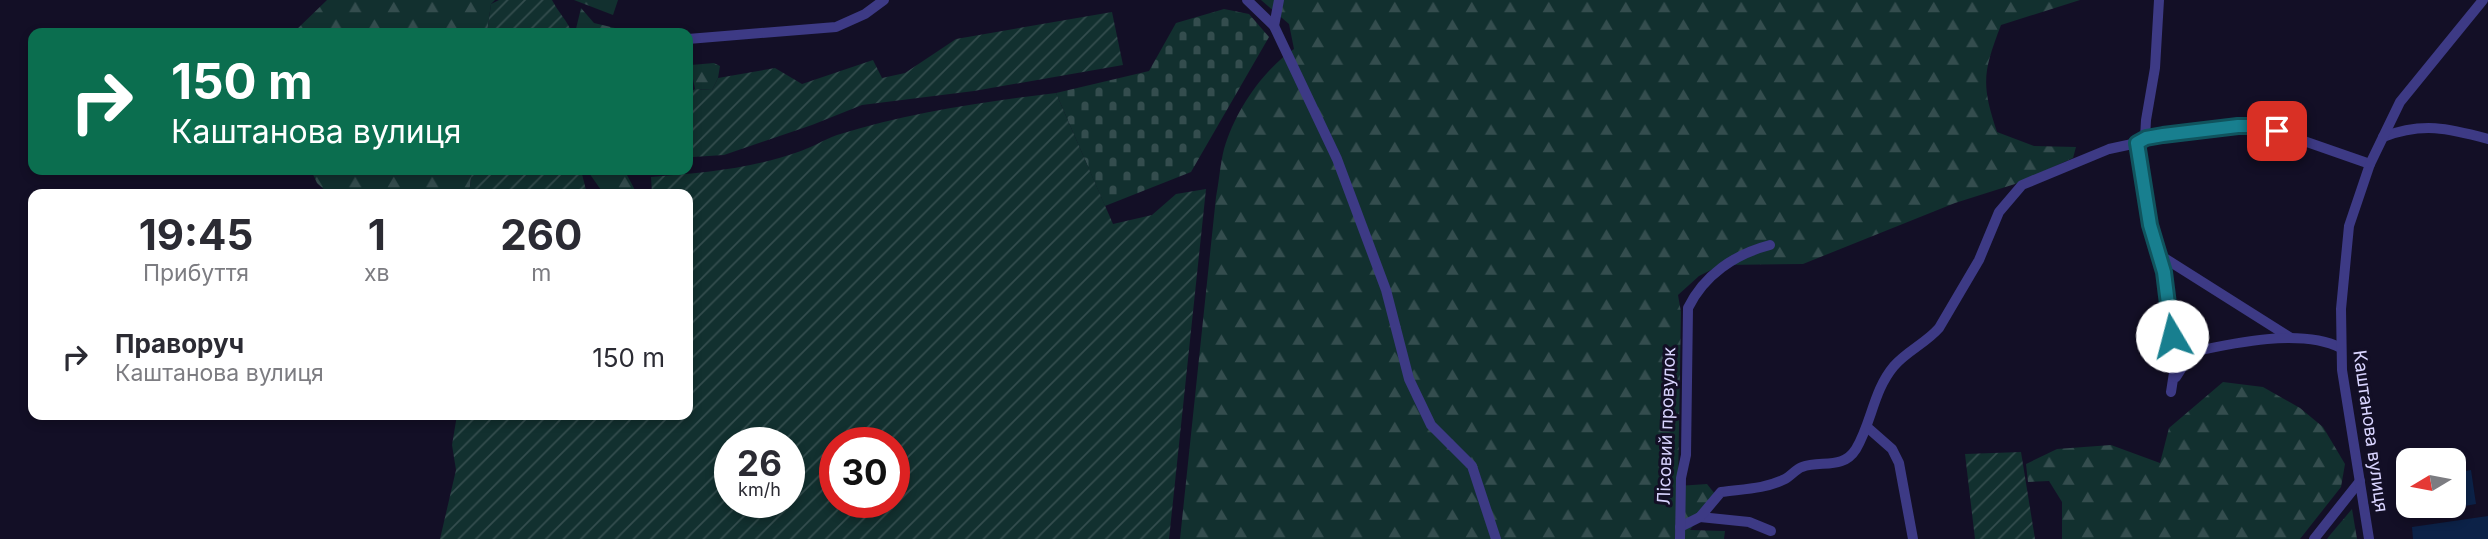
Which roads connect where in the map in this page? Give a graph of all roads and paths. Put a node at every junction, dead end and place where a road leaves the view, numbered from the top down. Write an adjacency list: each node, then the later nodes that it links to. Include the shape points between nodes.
1 (884, 0): 7 (street, via 836,27)
2 (1247, 0): 6 (street)
3 (1279, 0): 6 (street)
4 (2160, 0): 10 (street, via 2155,68)
5 (2483, 0): 8 (street, Каштанова вулиця, via 2400,102)
6 (1274, 26): 23 (street, via 1337,159 1386,290 1409,379 1431,425 1472,466)
7 (693, 39)
8 (2383, 137): 9 (street, via 2423,127); 11 (street, Каштанова вулиця)
9 (2488, 139)
10 (2141, 141): 11 (street, via 2261,126); 13 (street); 18 (street, via 2109,149 2022,185 1999,212 1979,260 1939,328 1894,367 1876,393)
11 (2370, 164): 15 (street, Каштанова вулиця, via 2349,226)
12 (1770, 245): 22 (street, Лісовий провулок, via 1746,251 1722,267 1695,292 1688,308)
13 (2157, 253): 14 (street); 16 (street, via 2164,272 2176,360)
14 (2291, 338): 15 (street); 16 (street, via 2192,352)
15 (2340, 348): 19 (street, Каштанова вулиця)
16 (2174, 380): 17 (street)
17 (2171, 392)
18 (1867, 427): 20 (street, via 1843,462 1800,467 1767,486 1721,492); 24 (street, via 1892,449 1899,463)
19 (2360, 481): 25 (street); 26 (street, Каштанова вулиця)
20 (1700, 517): 21 (street, via 1749,522); 22 (street)
21 (1771, 531)
22 (1680, 533)
23 (1496, 539)
24 (1913, 539)
25 (2314, 539)
26 (2370, 539)

